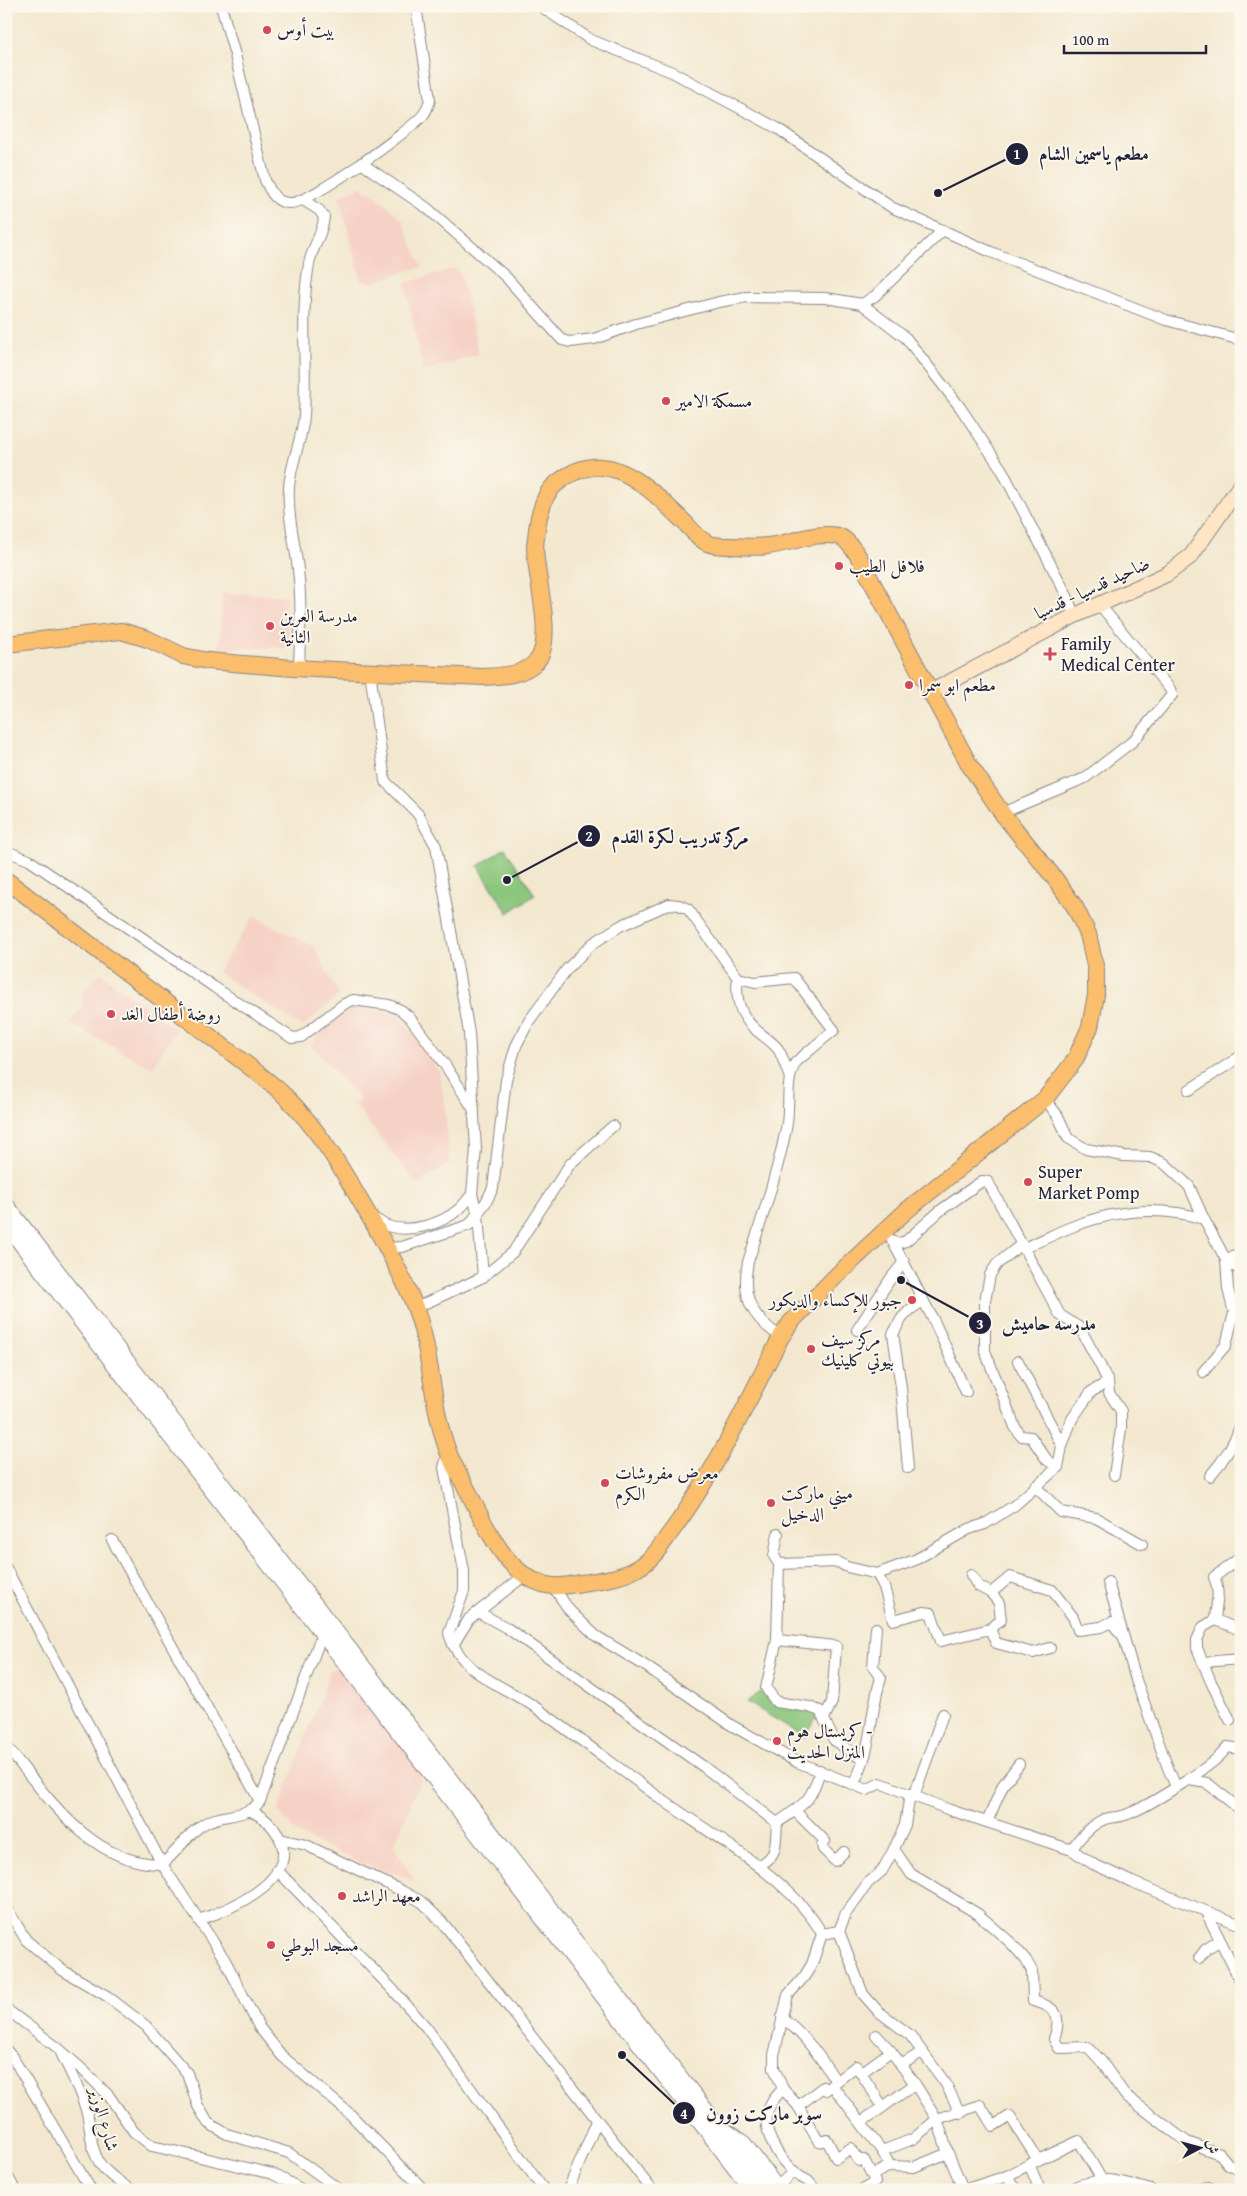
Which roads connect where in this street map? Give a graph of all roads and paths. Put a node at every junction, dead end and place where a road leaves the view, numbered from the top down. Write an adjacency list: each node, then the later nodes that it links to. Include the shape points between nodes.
1 (221, 6): 5 (street, via 265,180 279,201)
2 (416, 6): 4 (street, via 430,100 425,113 402,135)
3 (540, 6): 6 (street, via 591,40 672,72 777,128 891,207)
4 (361, 163): 5 (street); 7 (street, via 427,208 506,277 562,340 594,339 636,324 746,297 826,298)
5 (303, 200): 13 (street, via 319,210 324,217 324,227 309,264 304,419 289,486 288,510 298,569)
6 (943, 230): 7 (street, via 875,296); 8 (street, via 1166,320)
7 (862, 304): 11 (street, via 906,338 960,406 1002,470 1068,598)
8 (1241, 340)
9 (1241, 484): 10 (main road, ضاحيد قدسيا - قدسيا, via 1191,556 1167,574)
10 (1099, 604): 11 (main road, ضاحيد قدسيا - قدسيا); 16 (street, via 1172,694 1133,741 1085,778)
11 (1074, 616): 15 (main road, ضاحيد قدسيا - قدسيا)
12 (6, 644): 13 (main road, via 121,632 148,639 182,656)
13 (299, 668): 14 (main road)
14 (370, 671): 15 (main road, via 506,676 536,662 545,646 535,548 544,498 569,475 589,468 606,468 622,472 650,488 706,542 720,546 767,546 825,534 840,536 857,554); 24 (street, via 385,781 418,814 436,846 469,1034)
15 (929, 693): 16 (main road, via 970,766)
16 (1002, 813): 23 (main road, via 1075,907 1088,934 1096,970 1096,994 1090,1027 1075,1060)
17 (6, 851): 24 (street, via 29,860 292,1038 301,1037 353,1000 389,1004 401,1010 428,1043)
18 (6, 880): 28 (main road, via 285,1096 340,1167)
19 (738, 978): 21 (street, via 736,988 740,1011 779,1051); 21 (street, via 756,982 794,978 834,1030 796,1062); 29 (street, via 688,909 679,905 669,904 628,922 592,944 567,969 529,1021 516,1046 506,1080 493,1188)
20 (1241, 1056): 22 (street)
21 (790, 1078): 44 (street, via 782,1152 744,1280 753,1310)
22 (1189, 1090)
23 (1045, 1100): 30 (street, via 1058,1116 1068,1138 1086,1149 1150,1157 1164,1163 1189,1186); 32 (main road)
24 (474, 1111): 26 (street, via 476,1149)
25 (613, 1126): 40 (street, via 570,1164 518,1245)
26 (472, 1194): 28 (street, via 460,1209 440,1221 421,1227 386,1225); 29 (street)
27 (6, 1204): 72 (street)
28 (368, 1214): 35 (main road)
29 (478, 1215): 35 (street, via 469,1225 402,1247); 40 (street)
30 (1204, 1219): 34 (street, via 1169,1210 1120,1214); 37 (street)
31 (6, 1225): 72 (street)
32 (885, 1231): 33 (street); 44 (main road, via 835,1277 791,1322)
33 (896, 1244): 34 (street, via 906,1241 941,1210 982,1181 992,1187); 38 (street)
34 (1023, 1246): 47 (street, via 1060,1315 1080,1328); 52 (street, via 1001,1259 990,1275 986,1292 985,1351 1015,1427 1021,1436 1030,1437 1047,1460)
35 (387, 1248): 42 (main road)
36 (1241, 1252): 37 (street)
37 (1226, 1260): 39 (street); 46 (street, via 1234,1313 1226,1345)
38 (904, 1262): 41 (street); 43 (street)
39 (1241, 1272)
40 (483, 1277): 42 (street)
41 (923, 1300): 48 (street); 53 (street, via 902,1318 893,1334)
42 (415, 1308): 51 (main road, via 433,1398)
43 (857, 1330)
44 (781, 1337): 67 (main road, via 699,1491 653,1556 624,1575 602,1581)
45 (1018, 1361): 50 (street)
46 (1203, 1372)
47 (1108, 1382): 50 (street, via 1091,1392 1079,1407); 54 (street, via 1109,1392 1121,1411 1122,1429)
48 (966, 1392)
49 (1241, 1424): 55 (street, via 1220,1465)
50 (1062, 1446): 52 (street)
51 (450, 1457): 63 (main road, via 492,1540); 77 (street, via 444,1468 464,1572 464,1591 449,1633)
52 (1058, 1467): 56 (street)
53 (908, 1468)
54 (1114, 1475)
55 (1210, 1476)
56 (1035, 1486): 59 (street, via 1061,1512 1096,1518); 64 (street, via 1010,1509 985,1524 915,1560)
57 (778, 1534): 61 (street, via 774,1556)
58 (112, 1540): 93 (street)
59 (1142, 1544)
60 (1241, 1558): 70 (street, via 1214,1577 1219,1596)
61 (780, 1564): 64 (street, via 838,1562); 76 (street)
62 (6, 1568): 103 (street)
63 (526, 1574): 67 (main road); 69 (street)
64 (877, 1574): 73 (street, via 893,1620 931,1613 942,1640)
65 (971, 1575): 68 (street, via 978,1586)
66 (1108, 1582): 75 (street)
67 (553, 1586): 88 (street, via 569,1610 596,1636 731,1725 784,1755)
68 (991, 1593): 73 (street, via 999,1602 1001,1620); 75 (street, via 1010,1576 1052,1590 1073,1617 1078,1630 1101,1627 1111,1622)
69 (478, 1612): 77 (street, via 463,1626); 98 (street, via 556,1662)
70 (1215, 1620): 74 (street); 80 (street, via 1203,1627 1197,1640)
71 (876, 1628): 86 (street, via 873,1668 881,1678 874,1705 872,1735)
72 (326, 1629): 93 (street); 143 (street, via 717,2125); 154 (street)
73 (990, 1629): 78 (street, via 996,1643 1034,1653)
74 (1241, 1630)
75 (1124, 1638): 91 (street, via 1136,1680)
76 (777, 1640): 82 (street, via 766,1688 776,1702 809,1707 820,1711); 82 (street, via 836,1646 832,1702)
77 (453, 1645): 104 (street, via 460,1658 482,1676 533,1706)
78 (1050, 1648)
79 (1241, 1659): 80 (street)
80 (1203, 1662): 83 (street)
81 (943, 1714): 92 (street)
82 (824, 1718): 86 (street, via 834,1740)
83 (1230, 1720)
84 (6, 1746): 103 (street, via 68,1820 92,1840 127,1860)
85 (1241, 1749): 89 (street, via 1227,1747 1220,1758)
86 (863, 1760): 90 (street, via 862,1769)
87 (1020, 1764): 97 (street, via 1003,1785)
88 (820, 1770): 90 (street); 96 (street, via 810,1799)
89 (1189, 1780): 91 (street); 94 (street, via 1207,1783)
90 (853, 1784): 92 (street, via 867,1790 880,1783)
91 (1176, 1787): 101 (street, via 1128,1814 1103,1820 1075,1843)
92 (912, 1795): 97 (street); 100 (street, via 905,1825)
93 (260, 1802): 95 (street)
94 (1241, 1810)
95 (251, 1811): 99 (street, via 268,1822); 103 (street, via 206,1822)
96 (795, 1811): 98 (street); 102 (street, via 825,1841 823,1849 835,1862)
97 (987, 1822): 101 (street)
98 (777, 1823): 104 (street, via 773,1854 769,1861)
99 (280, 1839): 105 (street, via 282,1852); 131 (street, via 306,1845 422,1902 443,1923)
100 (894, 1849): 110 (street, via 882,1871 846,1913); 137 (street, via 911,1874 978,1914 1026,1960 1032,1972 1033,2001 1054,2009 1057,2016 1059,2025 1054,2039 1060,2048 1088,2047 1125,2095 1187,2142 1220,2154 1228,2164)
101 (1072, 1850): 107 (street, via 1116,1875)
102 (844, 1852)
103 (162, 1864): 108 (street)
104 (758, 1866): 111 (street, via 799,1901)
105 (277, 1870): 108 (street, via 267,1884 248,1898); 151 (street, via 426,2027)
106 (6, 1907): 149 (street, via 26,1940 62,1970 107,1996 146,2026 187,2073 198,2106 208,2123 227,2134 289,2153)
107 (1206, 1912): 109 (street); 112 (street)
108 (199, 1920): 150 (street, via 225,1960 249,2011 270,2042 297,2071 367,2129)
109 (1241, 1925)
110 (839, 1931): 111 (street); 121 (street, via 867,2000 910,2035)
111 (822, 1934): 116 (street, via 808,1971 788,1995)
112 (1219, 1941): 113 (street); 114 (street)
113 (1199, 1958)
114 (1241, 1982)
115 (6, 2009): 118 (street)
116 (782, 2017): 124 (street, via 809,2043); 126 (street, via 774,2068)
117 (876, 2035): 120 (street)
118 (58, 2048): 147 (street, شارع الوزير, via 78,2086 99,2162 110,2175); 148 (street, via 109,2096 134,2132 152,2146 273,2174)
119 (6, 2050): 146 (street)
120 (891, 2051): 122 (street); 123 (street)
121 (922, 2052): 122 (street); 129 (street, via 946,2084)
122 (901, 2065): 125 (street)
123 (861, 2073): 124 (street, via 856,2066); 128 (street)
124 (834, 2083): 127 (street, via 826,2090 822,2087); 132 (street)
125 (915, 2084): 128 (street); 130 (street)
126 (784, 2089): 127 (street); 138 (street, via 770,2105 767,2119 775,2149)
127 (798, 2106): 140 (street, via 819,2142 826,2140 836,2158 851,2148 860,2161 864,2160)
128 (883, 2107): 132 (street)
129 (960, 2113): 130 (street); 135 (street, via 980,2105 993,2126 1010,2116)
130 (937, 2119): 133 (street, via 912,2139); 134 (street)
131 (597, 2121): 152 (street); 153 (street)
132 (861, 2122): 133 (street)
133 (882, 2151): 136 (street)
134 (948, 2153): 136 (street, via 914,2168); 144 (street)
135 (1034, 2162): 141 (street); 142 (street, via 1079,2141); 158 (street)
136 (890, 2166): 140 (street)
137 (1241, 2168)
138 (794, 2171): 143 (street); 155 (street)
139 (6, 2173): 145 (street)
140 (872, 2175): 156 (street, via 875,2182)
141 (1007, 2176): 144 (street); 157 (street)
142 (1102, 2180): 159 (street); 160 (street, via 1112,2179)
143 (775, 2189)
144 (961, 2189)
145 (15, 2190)
146 (91, 2190)
147 (131, 2190)
148 (303, 2190)
149 (340, 2190)
150 (424, 2190)
151 (544, 2190)
152 (568, 2190)
153 (652, 2190)
154 (752, 2190)
155 (816, 2190)
156 (862, 2190)
157 (1016, 2190)
158 (1040, 2190)
159 (1070, 2190)
160 (1151, 2190)
161 (1186, 2190): 162 (street, via 1208,2187)
162 (1213, 2190)

